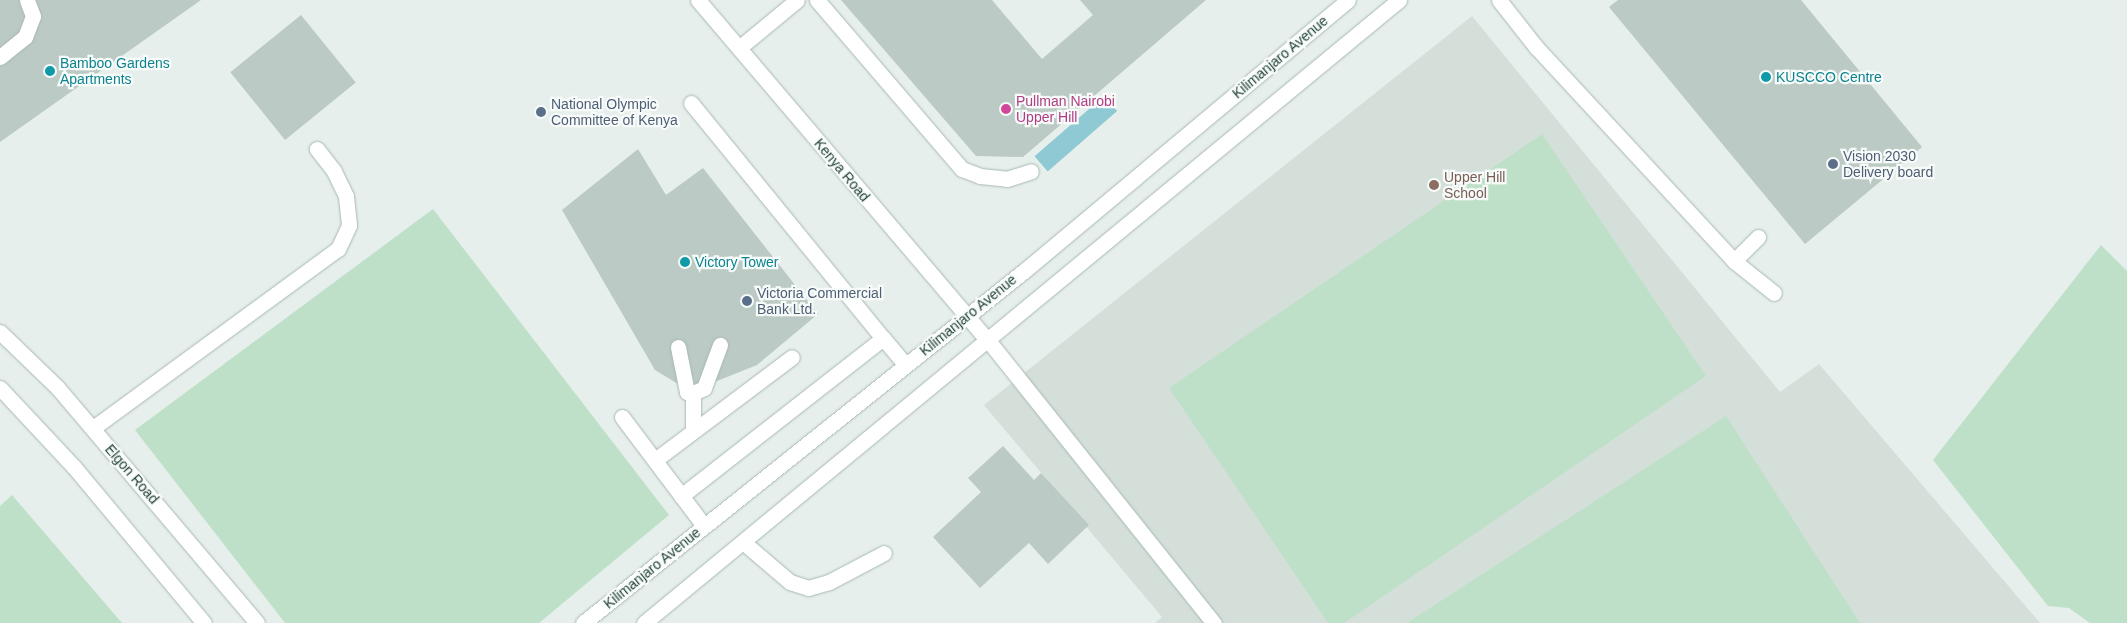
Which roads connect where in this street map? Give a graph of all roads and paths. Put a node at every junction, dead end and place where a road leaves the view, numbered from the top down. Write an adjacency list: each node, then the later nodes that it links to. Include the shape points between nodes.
1 (26, 0): 9 (street, via 33,16 25,37)
2 (698, 0): 8 (street, Kenya Road)
3 (797, 0): 8 (street)
4 (817, 0): 12 (street, via 962,169 980,176 1006,178)
5 (1348, 0): 16 (street, Kilimanjaro Avenue)
6 (1399, 0): 19 (street)
7 (1499, 0): 14 (street, via 1536,47)
8 (739, 48): 16 (street, Kenya Road)
9 (0, 57)
10 (691, 103): 18 (street)
11 (317, 149): 27 (street, via 334,171 346,196 349,225 338,249)
12 (1031, 171)
13 (1758, 237): 14 (street)
14 (1734, 261): 15 (street)
15 (1774, 293)
16 (967, 316): 19 (street, Kenya Road); 23 (street, Kilimanjaro Avenue)
17 (0, 332): 27 (street, Elgon Road)
18 (883, 338): 23 (street); 30 (street)
19 (987, 339): 32 (street); 38 (street, Kenya Road)
20 (720, 345): 25 (street, via 704,388)
21 (678, 347): 25 (street, via 687,392)
22 (792, 357): 28 (street)
23 (906, 365): 31 (street, Kilimanjaro Avenue)
24 (0, 388): 34 (street, via 74,467)
25 (693, 393): 28 (street)
26 (622, 416): 29 (street)
27 (92, 428): 35 (street, Elgon Road)
28 (693, 431): 29 (street)
29 (655, 460): 30 (street)
30 (681, 496): 31 (street)
31 (704, 526): 36 (street, Kilimanjaro Avenue)
32 (742, 542): 33 (street, via 790,582 808,588 829,582); 37 (street)
33 (884, 553)
34 (204, 623)
35 (257, 623)
36 (583, 623)
37 (644, 623)
38 (1214, 623)

